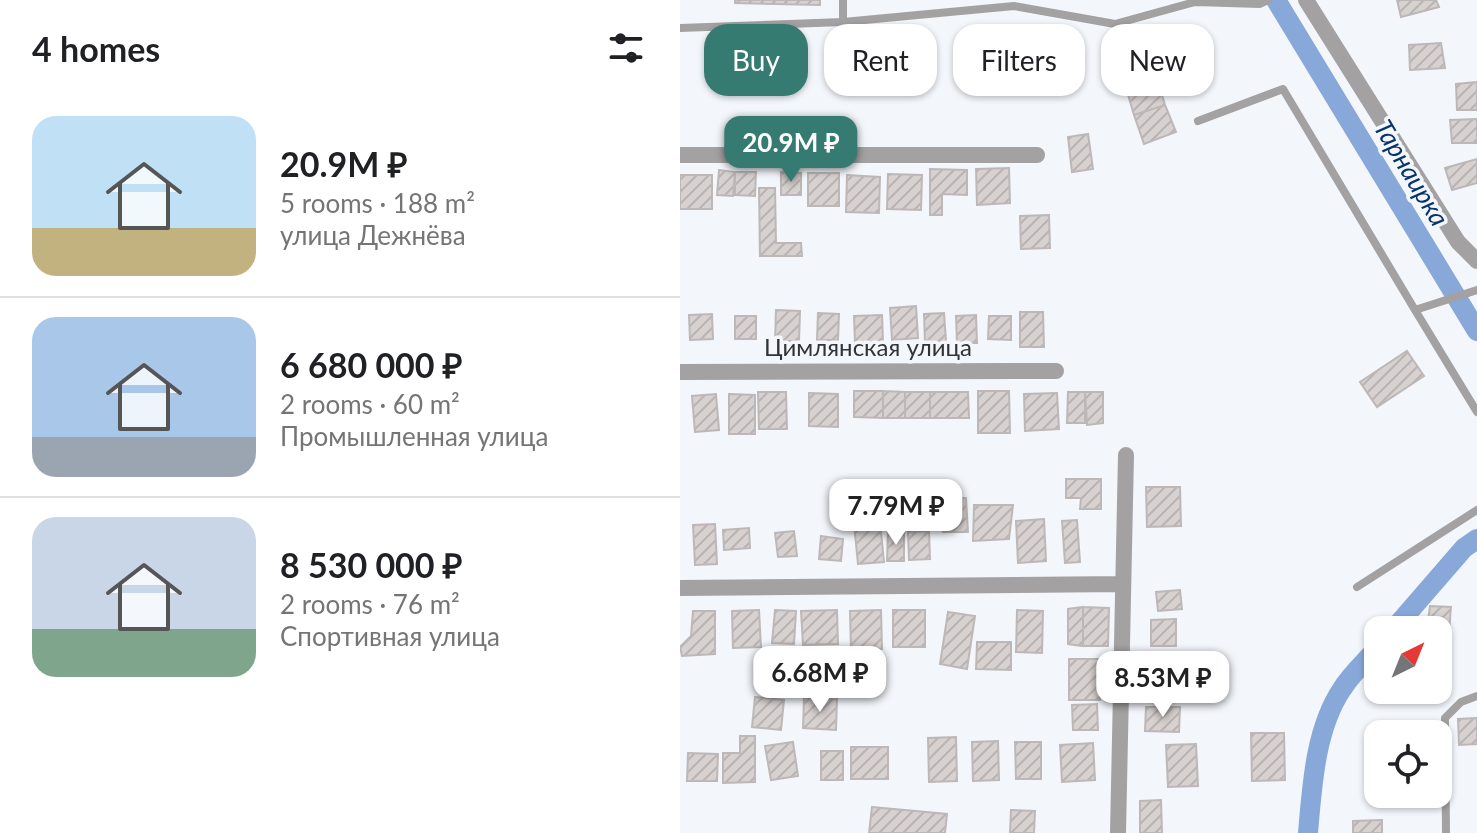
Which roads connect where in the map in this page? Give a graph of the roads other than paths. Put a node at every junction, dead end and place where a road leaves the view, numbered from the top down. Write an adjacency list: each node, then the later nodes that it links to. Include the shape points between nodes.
1 (843, 0): 6 (lane)
2 (979, 0): 5 (lane)
3 (1306, 0): 11 (street, via 1458,242)
4 (1264, 2): 5 (lane, via 1195,2 1115,24 1014,6)
5 (979, 11): 6 (lane)
6 (843, 22): 7 (lane)
7 (680, 28)
8 (1198, 121): 13 (lane, via 1283,89)
9 (680, 155): 10 (street)
10 (1037, 155)
11 (1477, 261)
12 (1473, 291): 13 (lane)
13 (1415, 310): 16 (lane)
14 (1056, 371): 15 (street, Цимлянская улица)
15 (680, 372)
16 (1477, 412)
17 (1126, 455): 19 (street)
18 (1477, 510): 20 (lane)
19 (1122, 584): 21 (street); 23 (street)
20 (1357, 587)
21 (680, 588)
22 (1477, 696): 24 (lane, via 1461,702 1445,718)
23 (1118, 833)
24 (1446, 833)

